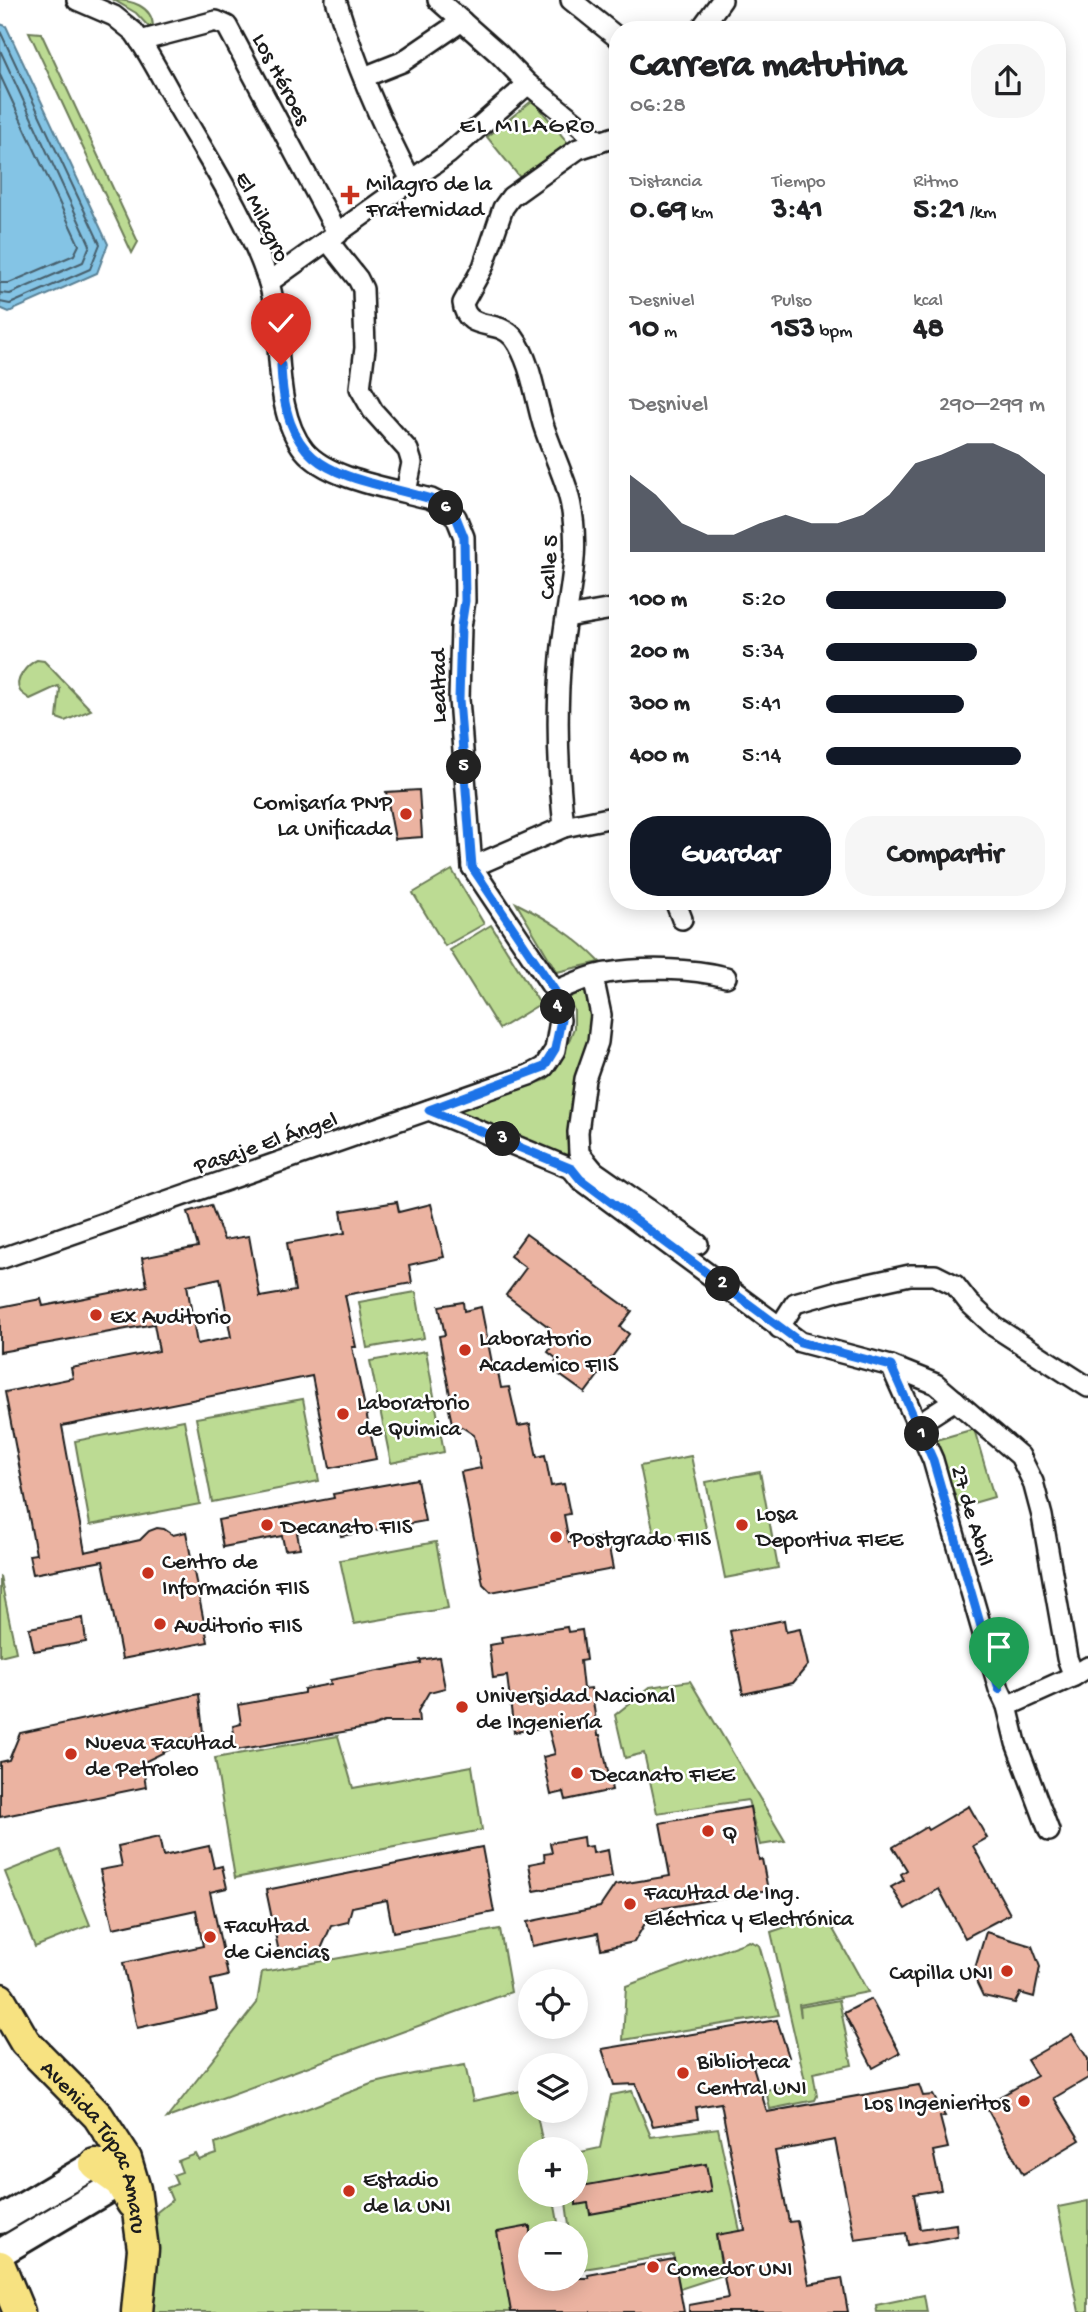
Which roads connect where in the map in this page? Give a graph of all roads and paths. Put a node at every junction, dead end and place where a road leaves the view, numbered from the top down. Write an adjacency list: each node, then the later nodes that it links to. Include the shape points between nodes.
1 (78, 0): 9 (street, El Milagro, via 114,16)
2 (336, 0): 10 (street)
3 (438, 0): 6 (street)
4 (571, 0): 8 (street)
5 (716, 2): 7 (street)
6 (461, 21): 10 (street, via 402,62); 11 (street)
7 (705, 21)
8 (609, 31)
9 (141, 41): 14 (street, Los Héroes, via 216,21 227,26); 15 (street, El Milagro, via 233,201)
10 (364, 78): 13 (street)
11 (528, 84): 12 (street); 13 (street)
12 (609, 139): 19 (street, Calle 5, via 571,153 517,192 503,208 486,260 463,303 465,315 474,323 507,331 519,346 567,489 575,535)
13 (412, 182): 14 (street)
14 (333, 237): 15 (street); 16 (street, Los Héroes, via 363,289 365,348 360,388 373,411 408,450 412,463)
15 (269, 282): 16 (street, El Milagro, via 283,399 304,450 338,473)
16 (406, 492): 17 (street, El Milagro)
17 (431, 499): 22 (street, Lealtad, via 456,517 464,537 459,699)
18 (609, 610): 19 (street)
19 (567, 617): 21 (street, Calle 5, via 559,678)
20 (609, 818): 21 (street)
21 (564, 827): 22 (street)
22 (472, 867): 25 (street, Lealtad)
23 (726, 976): 24 (street, via 677,970)
24 (593, 977): 25 (street); 28 (street, via 601,1015 586,1079 579,1153 594,1171)
25 (555, 991): 26 (street, Lealtad, via 559,1036)
26 (544, 1067): 27 (street, Pasaje El Ángel)
27 (429, 1110): 29 (street, Pasaje El Ángel); 30 (street, via 572,1169)
28 (698, 1244)
29 (0, 1259)
30 (779, 1328): 31 (street, via 800,1342); 32 (street, via 795,1303 910,1275 935,1275 955,1285 995,1327)
31 (891, 1366): 33 (street, via 936,1384); 34 (street, 27 de Abril)
32 (1088, 1387)
33 (955, 1400): 34 (street); 35 (street, via 1020,1456 1033,1482 1067,1658)
34 (918, 1424): 36 (street, 27 de Abril)
35 (1081, 1672): 36 (street)
36 (1007, 1706): 37 (street, 27 de Abril)
37 (1049, 1831)
38 (0, 1999): 40 (main road, Avenida Túpac Amaru, via 25,2042 98,2116)
39 (95, 2164): 40 (main road); 41 (street)
40 (123, 2170): 42 (street); 45 (main road, Avenida Túpac Amaru, via 135,2189 140,2222 143,2258)
41 (0, 2220)
42 (0, 2253)
43 (0, 2266): 44 (main road)
44 (19, 2312)
45 (137, 2312)

